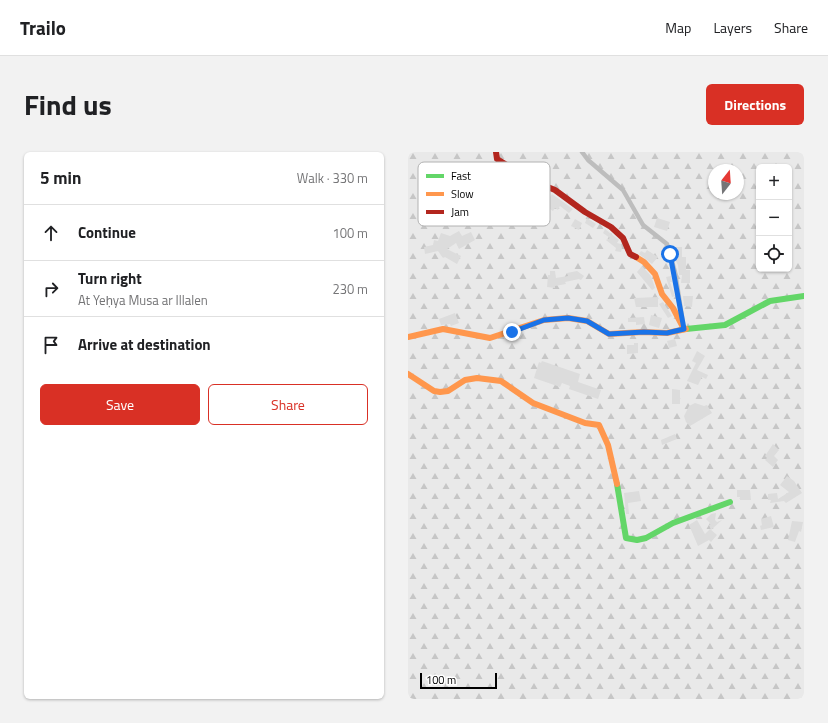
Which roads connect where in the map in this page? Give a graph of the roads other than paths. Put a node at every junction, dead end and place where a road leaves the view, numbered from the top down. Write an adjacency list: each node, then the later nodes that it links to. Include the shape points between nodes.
1 (496, 152): 3 (street, via 497,159)
2 (582, 152): 6 (street, via 623,190 643,225 667,244 675,272)
3 (502, 162)
4 (550, 188): 6 (street, via 624,238 630,254 644,262 655,274 662,294)
5 (804, 296): 6 (street, via 770,301 725,325)
6 (684, 329): 7 (street, via 667,333 609,334 587,321 568,318 544,320 490,338 443,329)
7 (408, 337)
8 (408, 374): 9 (street, via 434,391 440,392 448,391 465,380 477,378 501,381 533,403 585,423 599,425 605,435 616,478 626,538 646,538 673,523)
9 (730, 502)

